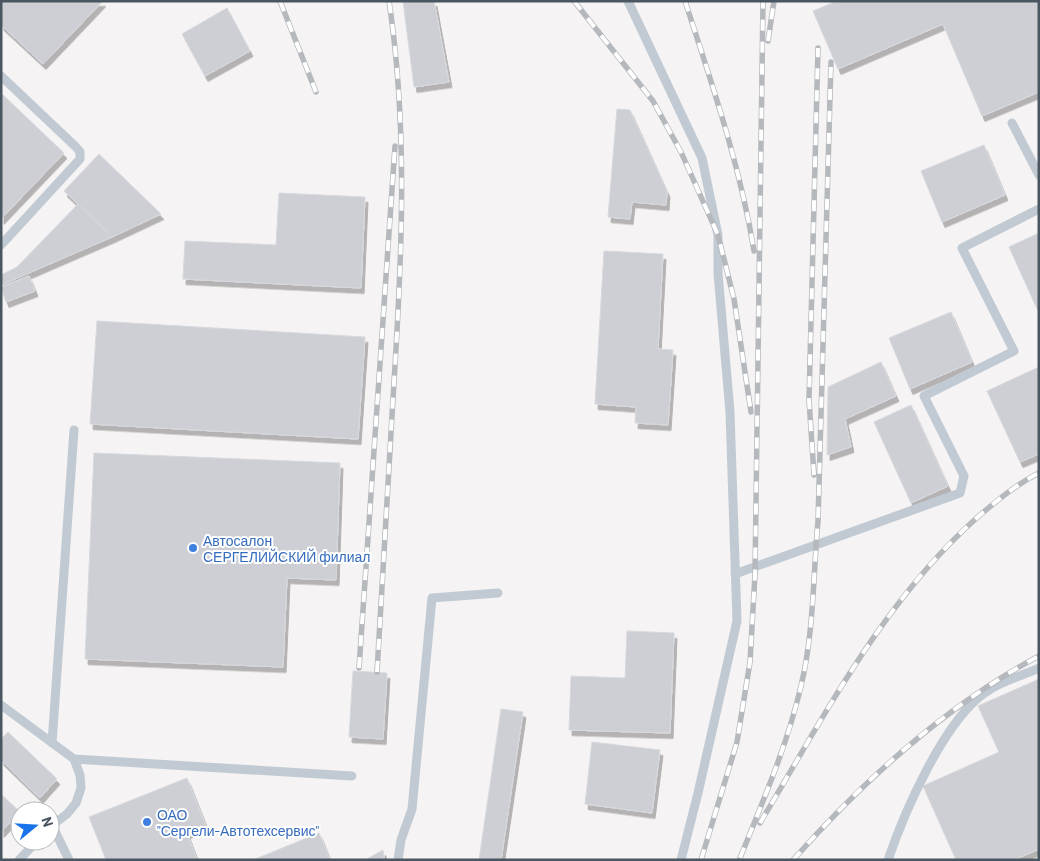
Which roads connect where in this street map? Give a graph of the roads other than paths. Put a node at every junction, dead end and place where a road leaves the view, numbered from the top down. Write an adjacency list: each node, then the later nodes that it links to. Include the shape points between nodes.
1 (628, 1): 8 (lane, via 702,158 718,235 718,273 730,412)
2 (1, 76): 6 (lane, via 76,147 80,160)
3 (1012, 123): 4 (lane)
4 (1039, 175)
5 (1039, 209): 8 (lane, via 962,248 1014,351 924,396 964,476 960,493)
6 (1, 245)
7 (74, 430): 12 (lane)
8 (735, 574): 19 (lane, via 737,620)
9 (498, 593): 18 (lane, via 432,598 412,809)
10 (1039, 668): 20 (lane, via 986,692 961,717 932,761 903,818)
11 (1, 705): 12 (lane)
12 (52, 743): 13 (lane)
13 (74, 759): 14 (lane); 15 (lane, via 81,788 76,803)
14 (352, 776)
15 (60, 819)
16 (60, 843): 17 (lane)
17 (69, 860)
18 (398, 860)
19 (681, 860)
20 (888, 860)

